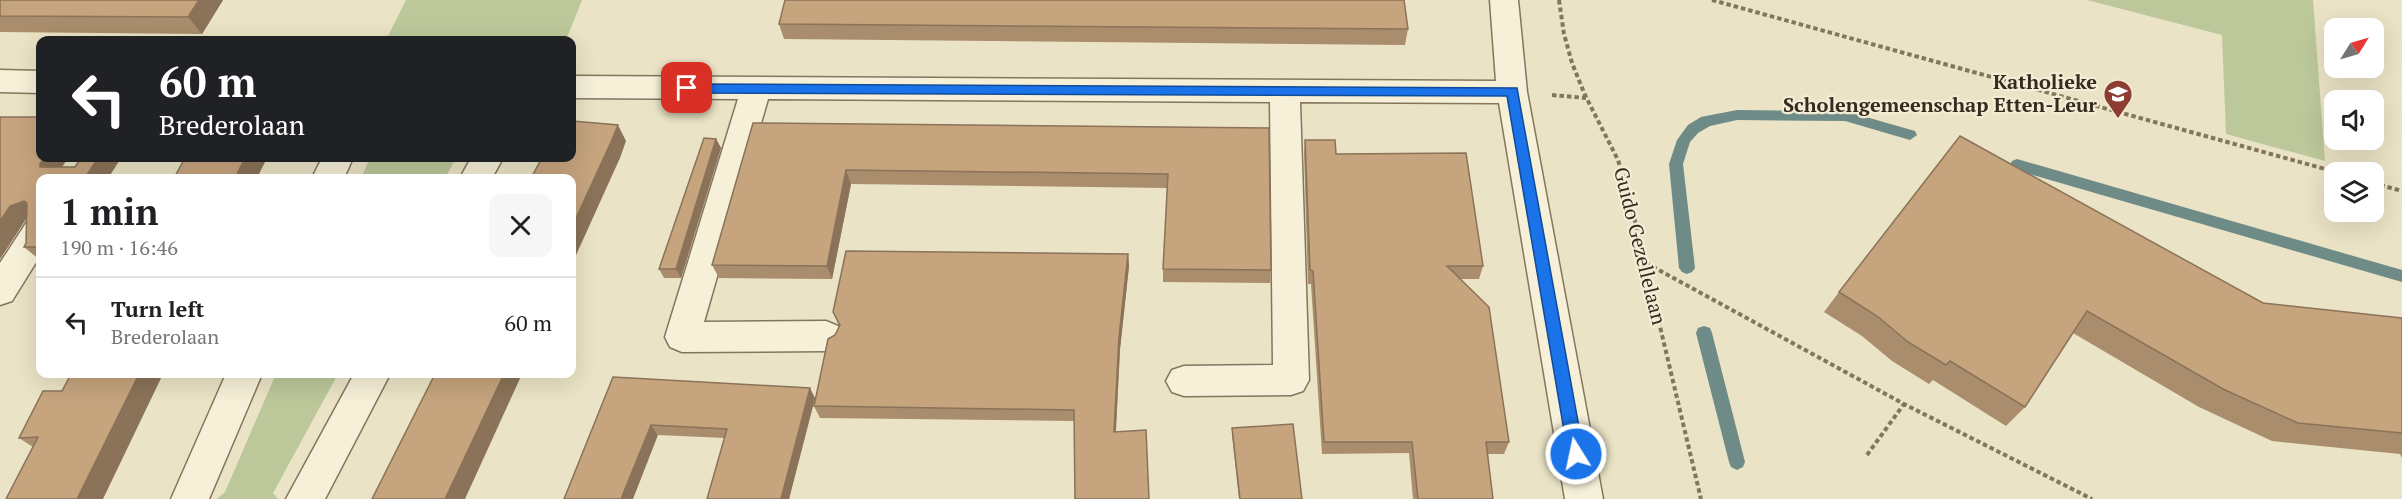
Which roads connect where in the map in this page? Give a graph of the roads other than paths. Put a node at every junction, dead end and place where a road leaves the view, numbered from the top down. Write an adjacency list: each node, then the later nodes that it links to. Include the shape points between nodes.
1 (1504, 0): 7 (street)
2 (0, 81): 3 (street)
3 (36, 81)
4 (576, 87): 5 (street)
5 (756, 89): 6 (street); 10 (street, via 682,338)
6 (1285, 91): 7 (street); 13 (street, via 1291,380)
7 (1512, 92): 16 (street)
8 (36, 235): 9 (street)
9 (0, 291)
10 (826, 336)
11 (242, 378): 14 (street)
12 (370, 378): 15 (street)
13 (1184, 381)
14 (190, 499)
15 (305, 499)
16 (1584, 499)

